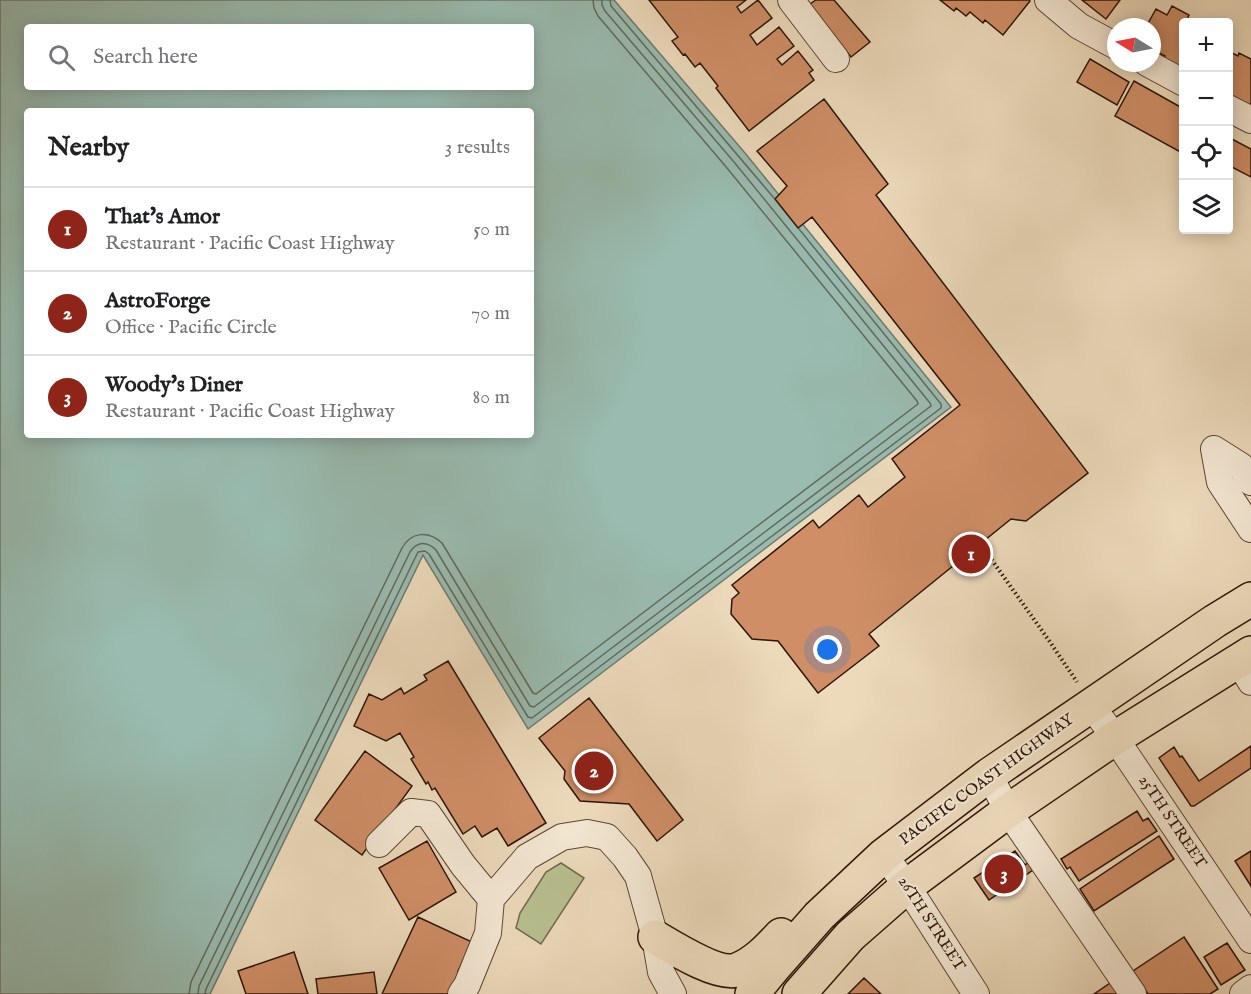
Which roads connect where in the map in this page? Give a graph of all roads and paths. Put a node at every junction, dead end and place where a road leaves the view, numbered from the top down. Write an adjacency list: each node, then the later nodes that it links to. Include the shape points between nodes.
1 (791, 0): 4 (street)
2 (1048, 0): 3 (street, via 1079,26)
3 (1107, 41)
4 (836, 59)
5 (1161, 71): 6 (street)
6 (1179, 80)
7 (1233, 111): 8 (street)
8 (1251, 120)
9 (1251, 482): 10 (street, via 1241,466 1214,448 1220,482)
10 (1251, 529)
11 (989, 556): 14 (path)
12 (1251, 599): 14 (highway, PACIFIC COAST HIGHWAY)
13 (1247, 666): 15 (highway)
14 (1091, 705): 15 (street, 25TH STREET); 16 (highway, PACIFIC COAST HIGHWAY)
15 (1115, 738): 17 (highway); 23 (street, 25TH STREET)
16 (989, 775): 17 (street); 19 (highway, PACIFIC COAST HIGHWAY)
17 (1008, 811): 20 (highway); 30 (street)
18 (379, 844): 21 (street, via 411,812 428,814)
19 (884, 855): 20 (street, 26TH STREET); 22 (highway, via 842,869 760,957 735,971 692,958); 28 (highway, PACIFIC COAST HIGHWAY, via 819,916)
20 (907, 886): 25 (highway, via 850,936); 29 (street, 26TH STREET)
21 (491, 899): 22 (street, via 527,857 562,837 587,833 607,837 638,876); 26 (street, via 488,933)
22 (655, 937): 27 (street, via 661,972)
23 (1251, 940)
24 (1251, 988): 31 (street)
25 (805, 992)
26 (461, 994)
27 (673, 994)
28 (752, 994)
29 (976, 994)
30 (1133, 994)
31 (1243, 994)

